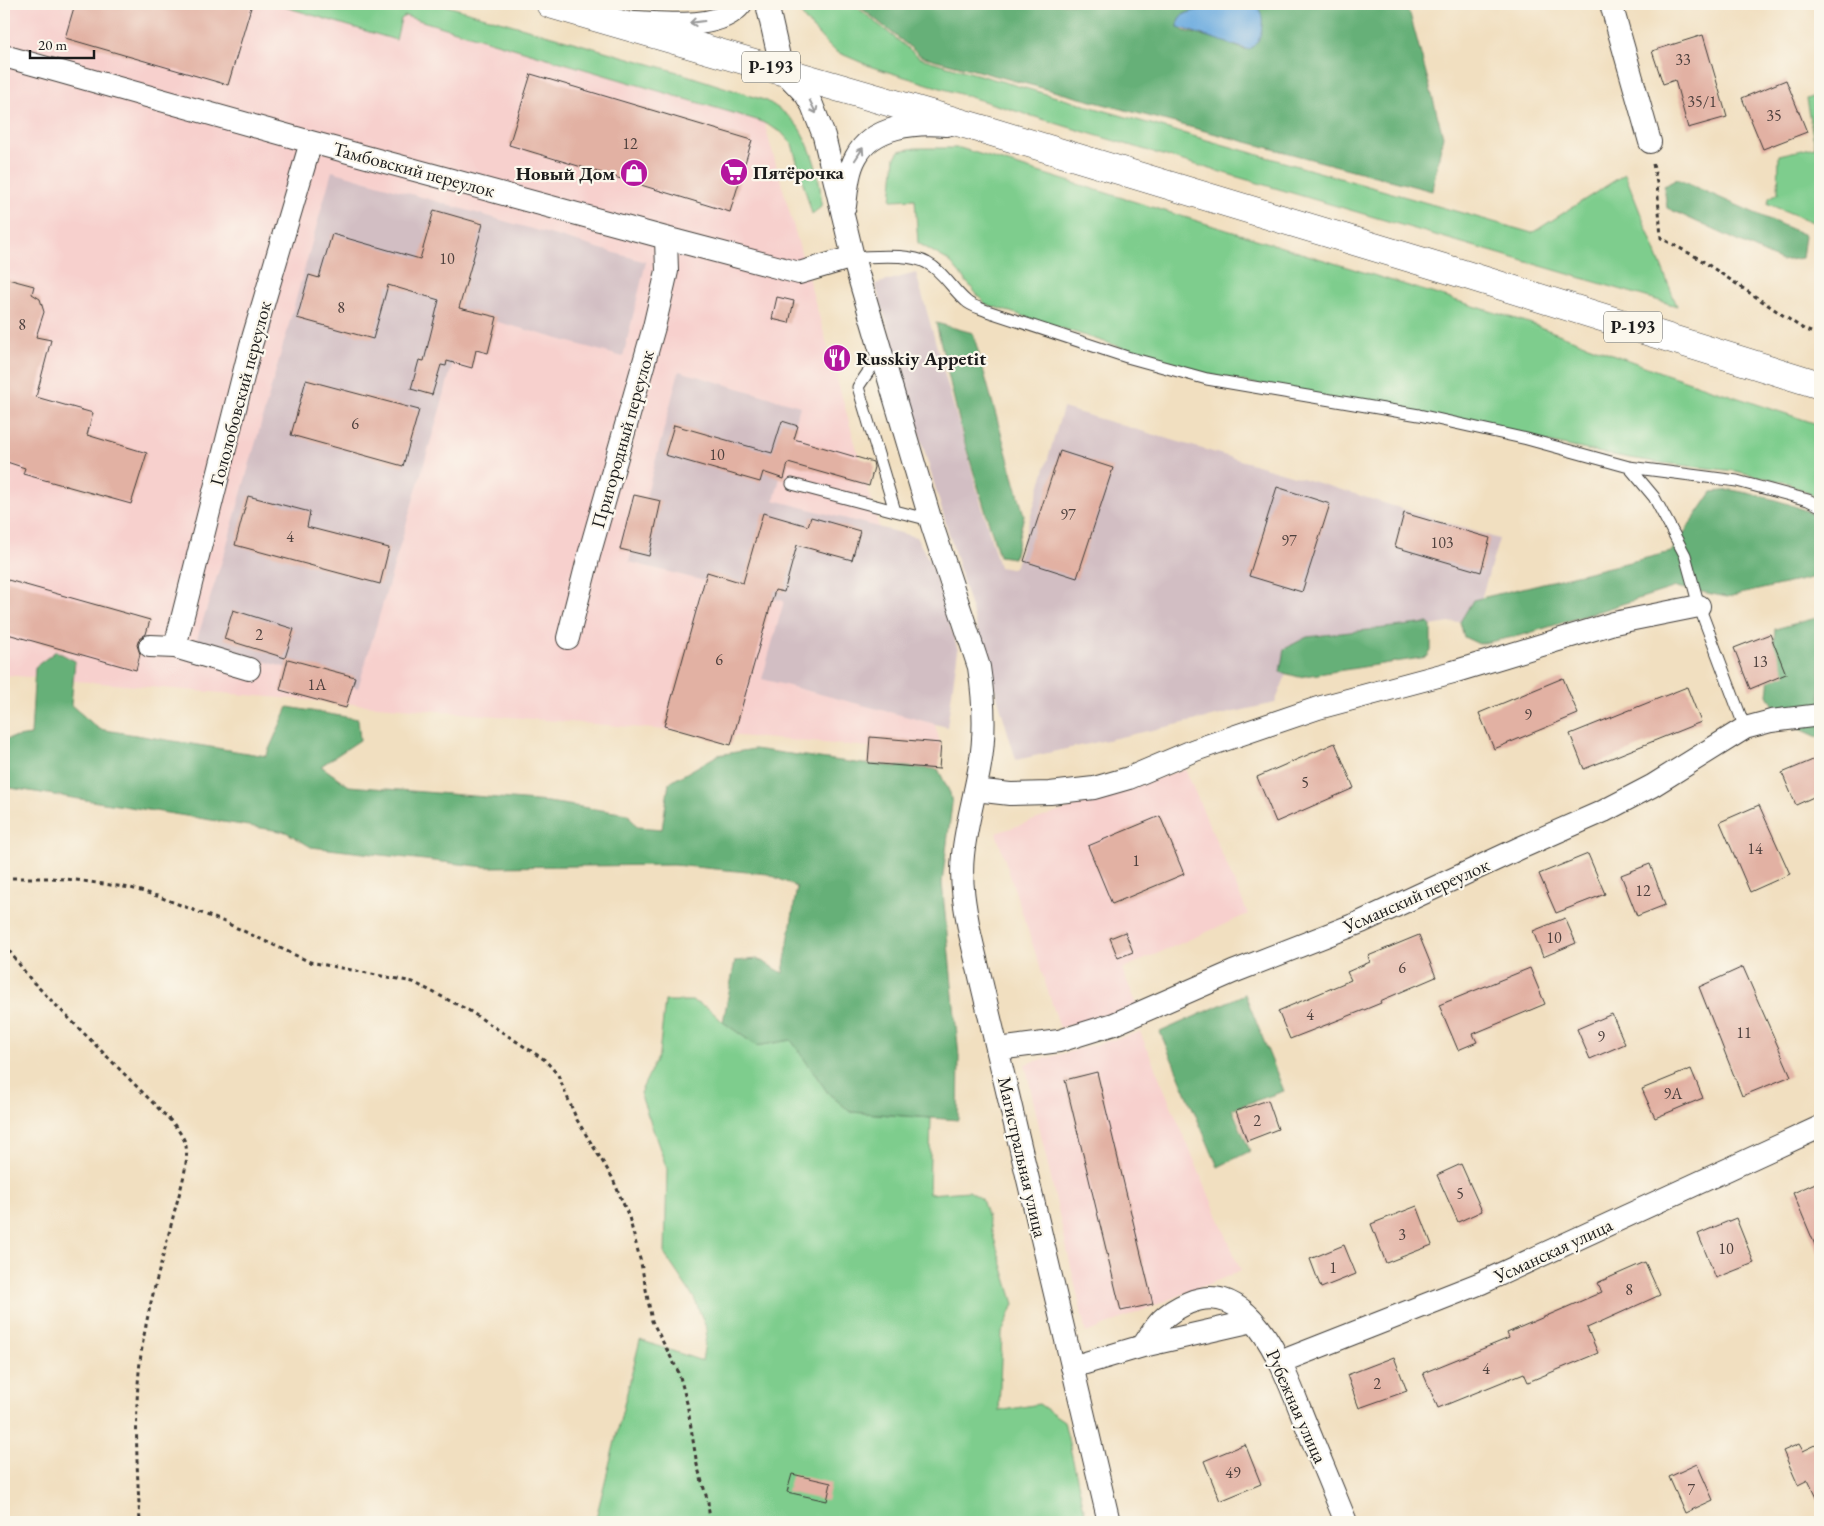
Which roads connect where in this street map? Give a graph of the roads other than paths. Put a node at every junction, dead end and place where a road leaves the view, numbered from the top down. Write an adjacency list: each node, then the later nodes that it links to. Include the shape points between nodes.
1 (550, 4): 5 (highway, Р-193)
2 (741, 4): 5 (street, one-way to 5, via 720,18 701,22)
3 (767, 4): 7 (street)
4 (1611, 4): 10 (street)
5 (612, 22): 7 (highway, Р-193)
6 (4, 56): 9 (street, Тамбовский переулок)
7 (782, 70): 8 (highway, Р-193); 11 (street, Магистральная улица, one-way to 11, via 806,95 814,109 824,136)
8 (982, 129): 11 (street, one-way to 8, via 852,165 871,140 912,124); 15 (highway, Р-193)
9 (311, 142): 12 (street, Тамбовский переулок); 24 (street, Гололобовский переулок, via 251,345)
10 (1650, 142)
11 (843, 217): 13 (street, Магистральная улица)
12 (666, 238): 13 (street, Тамбовский переулок, via 799,272); 22 (street, Пригородный переулок, via 667,271 654,327)
13 (853, 257): 14 (street, Магистральная улица); 16 (lane, via 899,258 927,263 967,302 987,311 1127,357 1207,379 1428,417 1527,439)
14 (881, 353): 19 (lane, via 858,387); 20 (street, Магистральная улица)
15 (1820, 384)
16 (1629, 468): 18 (lane, via 1737,481); 21 (lane, via 1654,497 1685,556)
17 (792, 484): 19 (lane)
18 (1820, 506)
19 (895, 511): 20 (lane)
20 (930, 520): 28 (street, Магистральная улица, via 983,691 984,729)
21 (1699, 606): 27 (lane); 28 (street, via 1614,623 1453,672 1318,708 1094,788 1010,794)
22 (568, 638)
23 (150, 646): 24 (street)
24 (175, 647): 25 (street)
25 (249, 669)
26 (1820, 715): 27 (street, Усманский переулок)
27 (1745, 728): 29 (street, Усманский переулок, via 1652,786 1604,811 1360,922 1114,1024 1059,1040)
28 (975, 790): 29 (street, Магистральная улица, via 963,856 964,900)
29 (998, 1049): 34 (street, Магистральная улица)
30 (1820, 1127): 33 (street, Усманская улица, via 1481,1283)
31 (1253, 1321): 32 (street); 32 (street, Рубежная улица, via 1231,1302 1206,1297 1183,1305 1157,1322); 33 (street, Рубежная улица)
32 (1143, 1346): 34 (street)
33 (1280, 1362): 36 (street, Рубежная улица)
34 (1072, 1367): 35 (street, Магистральная улица)
35 (1109, 1522)
36 (1346, 1522)

